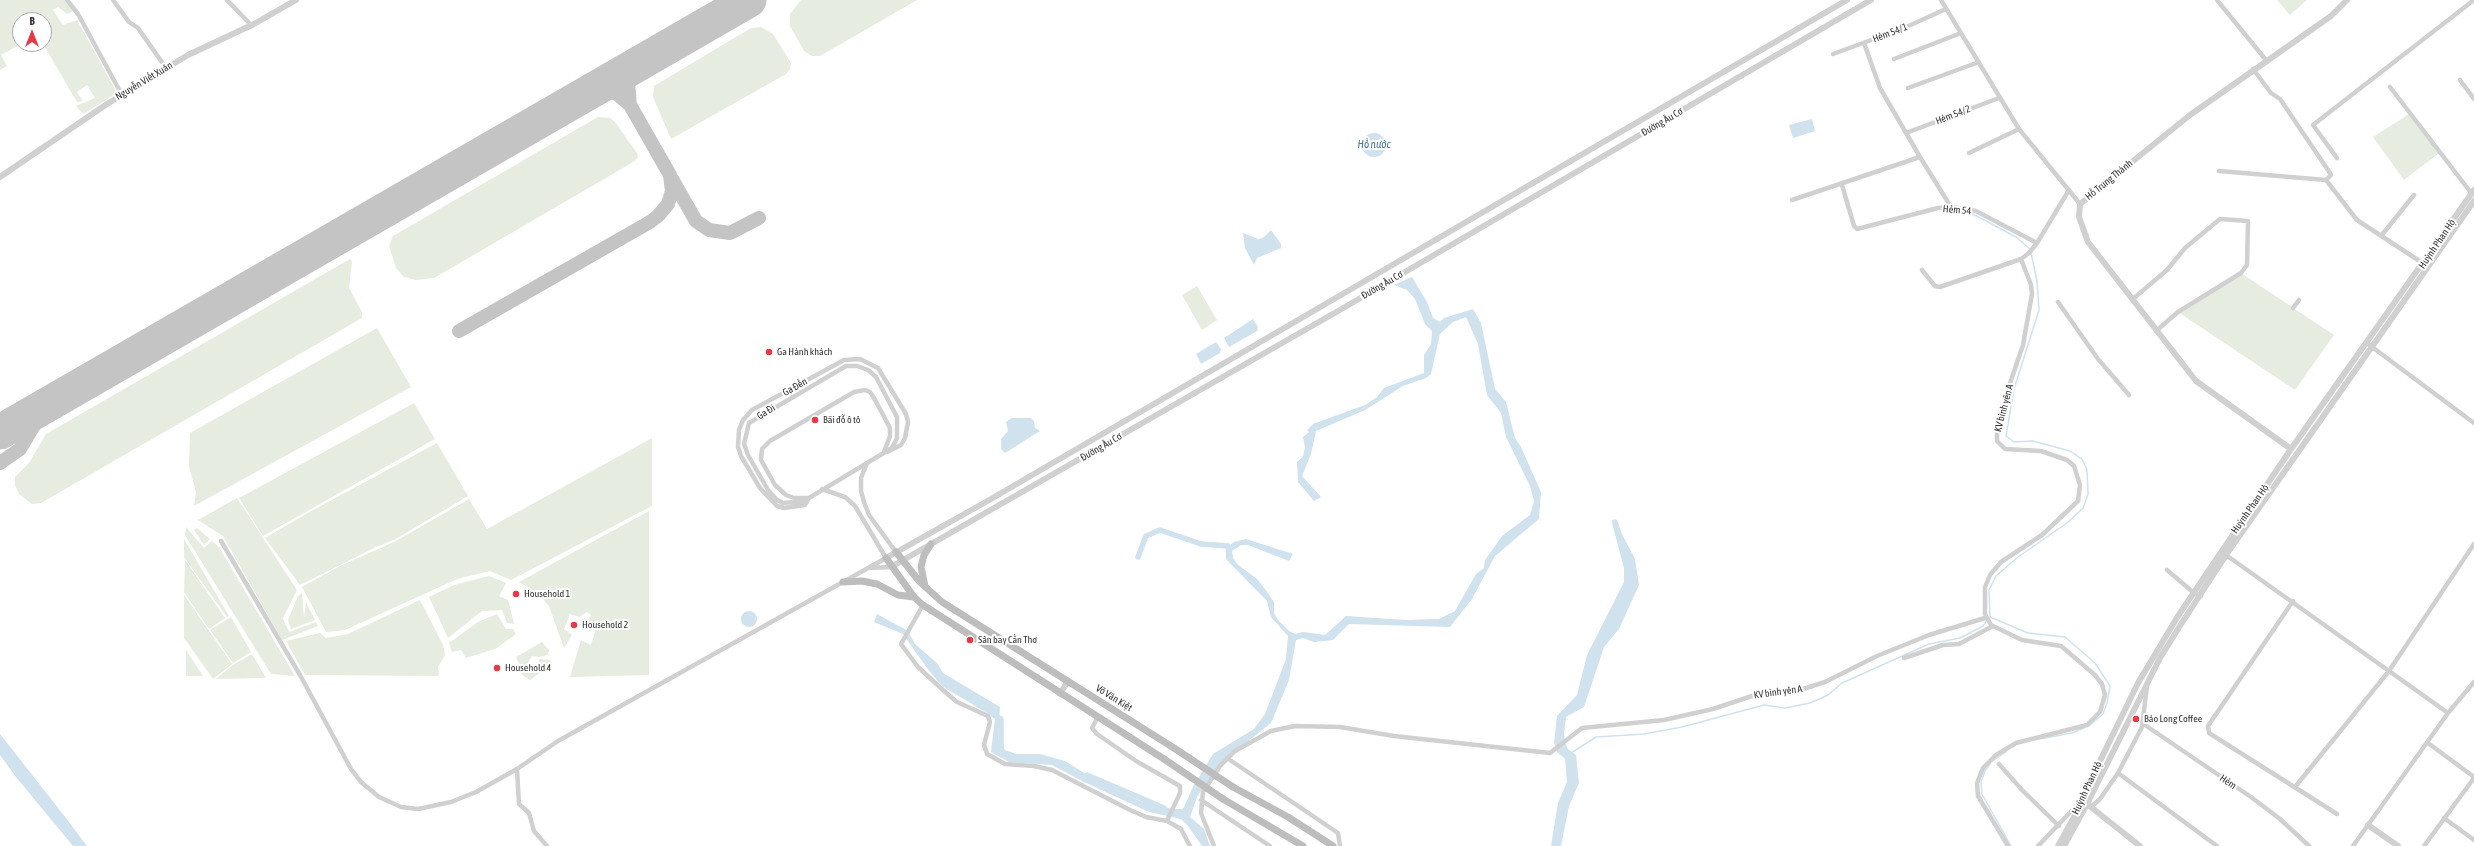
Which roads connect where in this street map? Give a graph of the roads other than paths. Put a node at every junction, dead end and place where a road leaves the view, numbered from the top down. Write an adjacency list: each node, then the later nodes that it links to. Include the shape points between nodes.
1 (67, 0): 24 (street, via 78,14)
2 (113, 0): 19 (street, via 129,22 138,28)
3 (227, 0): 12 (street)
4 (296, 0): 12 (street, Nguyễn Viết Xuân)
5 (1847, 0): 43 (street, Đường Âu Cơ)
6 (1871, 0): 44 (street, Đường Âu Cơ)
7 (1941, 0): 11 (street)
8 (2218, 0): 17 (street)
9 (2347, 0): 17 (street, Hồ Trung Thành, via 2331,16)
10 (2474, 0): 31 (street, via 2313,125)
11 (1946, 9): 13 (street); 14 (street, Hẻm 54/1)
12 (251, 25): 19 (street, Nguyễn Viết Xuân)
13 (1961, 33): 16 (street); 18 (street)
14 (1864, 43): 15 (street, Hẻm 54/1); 28 (street, via 1880,88)
15 (1833, 54)
16 (1894, 59)
17 (2266, 60): 20 (street, Hồ Trung Thành)
18 (1979, 62): 23 (street); 25 (street)
19 (166, 68): 24 (street, Nguyễn Viết Xuân)
20 (2253, 69): 34 (street, via 2271,94 2280,99 2330,173); 41 (street, Hồ Trung Thành, via 2154,143)
21 (2460, 80): 26 (street)
22 (2390, 87): 37 (street)
23 (1908, 88)
24 (122, 95): 33 (street, Nguyễn Viết Xuân)
25 (1999, 98): 27 (street); 28 (street, Hẻm 54/2)
26 (2474, 99)
27 (2019, 128): 29 (street); 36 (street)
28 (1906, 133): 30 (street)
29 (1968, 153)
30 (1920, 157): 35 (street); 42 (street)
31 (2337, 158)
32 (2219, 170): 34 (street)
33 (1, 175)
34 (2326, 180): 45 (street, via 2357,220)
35 (1842, 185): 39 (street); 42 (street, Hẻm 54, via 1857,229)
36 (2069, 190): 41 (street); 46 (street)
37 (2473, 193): 48 (street, Huỳnh Phan Hộ)
38 (2414, 195): 45 (street)
39 (1792, 200)
40 (2474, 201): 55 (street, Huỳnh Phan Hộ)
41 (2080, 204): 50 (street, Hồ Trung Thành, via 2079,217 2088,242)
42 (1951, 207): 46 (street, Hẻm 54, via 1976,211)
43 (1465, 223): 44 (street); 66 (street, Đường Âu Cơ)
44 (1471, 233): 67 (street, Đường Âu Cơ)
45 (2381, 236): 48 (street)
46 (2037, 244): 47 (street)
47 (2021, 259): 49 (street, via 1940,287 1935,286); 85 (street, KV bình yên A, via 2032,288 2031,298 2024,345 1999,423 1998,441 2006,449 2041,452 2067,460 2076,469 2080,492 2078,501 2042,535 1995,568 1985,587)
48 (2424, 264): 55 (street, Huỳnh Phan Hộ)
49 (1922, 270)
50 (2134, 298): 54 (street, Hồ Trung Thành); 54 (street, via 2166,270 2185,248 2220,220 2248,221 2247,265 2241,272 2178,312)
51 (2299, 300): 53 (street)
52 (2058, 302): 57 (street, via 2098,359)
53 (2293, 308)
54 (2156, 331): 60 (street, Hồ Trung Thành, via 2196,381)
55 (2370, 346): 56 (street, Huỳnh Phan Hộ); 58 (street, Huỳnh Phan Hộ); 59 (street)
56 (2332, 393): 58 (street); 60 (street, Huỳnh Phan Hộ)
57 (2129, 395)
58 (2338, 398): 62 (street, Huỳnh Phan Hộ)
59 (2474, 423)
60 (2291, 449): 62 (street); 80 (street, Huỳnh Phan Hộ)
61 (884, 453): 63 (street, Ga Đến); 65 (street, via 888,446 890,428 874,398 865,390 854,392 770,441 762,449 761,460 775,485 786,495 794,498); 65 (street, Ga Đi, via 892,448 898,438 897,417 876,377 868,370 857,366 846,366 758,416 749,423 744,444 768,490 783,503); 65 (street, Ga Đến, via 894,451 901,445 907,430 906,414 878,368 860,359 844,360 752,410 743,420 739,430 738,447 740,456 760,488 777,506 784,508 805,505)
62 (2298, 454): 72 (street, Huỳnh Phan Hộ)
63 (867, 464): 64 (street, Ga Đến); 71 (street, via 861,478 864,502 869,515)
64 (822, 490): 65 (street, Ga Đến); 73 (street, via 845,497 856,506)
65 (810, 498)
66 (991, 499): 67 (street); 71 (street, Đường Âu Cơ)
67 (995, 507): 69 (street, Đường Âu Cơ)
68 (221, 541): 99 (street, via 300,675 351,769 370,792 401,807 431,808 476,792)
69 (930, 544): 74 (street, Đường Âu Cơ); 79 (main road, via 921,567 923,582)
70 (2474, 544): 88 (street)
71 (896, 552): 73 (street, Đường Âu Cơ); 74 (main road, Võ Văn Kiệt)
72 (2226, 555): 81 (street, Huỳnh Phan Hộ); 83 (street)
73 (886, 558): 75 (main road); 76 (street)
74 (903, 560): 75 (street, Đường Âu Cơ); 79 (main road, Võ Văn Kiệt)
75 (891, 567): 76 (street); 82 (main road)
76 (868, 569): 78 (street)
77 (2167, 570): 80 (street)
78 (843, 582): 82 (main road, via 862,581 878,584 898,595); 99 (street, via 558,741)
79 (927, 589): 89 (main road, Võ Văn Kiệt, via 942,602)
80 (2194, 593): 81 (street); 104 (street, Huỳnh Phan Hộ, via 2138,683 2098,764)
81 (2200, 596): 91 (street, Huỳnh Phan Hộ)
82 (914, 598): 84 (main road)
83 (2293, 601): 88 (street); 102 (street, via 2208,726 2209,733)
84 (923, 605): 92 (main road); 107 (street, via 901,644 918,667 957,702 988,716 990,722 984,744 990,757 1005,764 1052,770 1146,817)
85 (1986, 619): 86 (street); 97 (street, KV bình yên A, via 1922,638 1825,682 1803,689 1755,695 1713,709 1664,720 1586,727 1554,752 1544,753 1308,725 1271,731 1239,748)
86 (1992, 626): 87 (street, via 1959,644 1943,645); 118 (street, via 2022,640 2061,646 2095,675 2102,684 2105,695 2100,712 2087,725 2016,743 1996,755 1983,768 1976,782 1978,796)
87 (1904, 658)
88 (2389, 671): 93 (street); 102 (street)
89 (1068, 681): 92 (street); 116 (main road, Võ Văn Kiệt, bridge, via 1234,787)
90 (2474, 682): 93 (street)
91 (2147, 684): 95 (street); 104 (street, Huỳnh Phan Hộ)
92 (1060, 694): 94 (main road)
93 (2448, 713): 96 (street)
94 (1098, 717): 107 (street, via 1092,728 1098,734 1136,761 1179,786 1180,793); 115 (main road, bridge, via 1223,799)
95 (2142, 723): 100 (street); 124 (street, Hẻm, via 2251,797)
96 (2428, 743): 101 (street); 108 (street)
97 (1227, 758): 103 (street, via 1208,783); 117 (street, via 1338,833)
98 (1999, 764): 109 (street)
99 (517, 769): 111 (street, via 519,804 528,813 534,832)
100 (2118, 773): 104 (street, via 2100,799); 123 (street)
101 (2474, 777): 106 (street)
102 (2295, 787): 105 (street)
103 (1201, 800): 113 (street, via 1201,813); 114 (street)
104 (2087, 803): 109 (street); 120 (street, Huỳnh Phan Hộ); 121 (street, Huỳnh Phan Hộ); 122 (street, Huỳnh Phan Hộ)
105 (2337, 814)
106 (2444, 818): 110 (street); 127 (street)
107 (1167, 819): 112 (street, via 1181,829)
108 (2368, 825): 125 (street); 126 (street)
109 (2059, 826): 119 (street)
110 (2474, 840)
111 (547, 846)
112 (1190, 846)
113 (1214, 846)
114 (1270, 846)
115 (1303, 846)
116 (1333, 846)
117 (1340, 846)
118 (2008, 846)
119 (2038, 846)
120 (2058, 846)
121 (2064, 846)
122 (2140, 846)
123 (2217, 846)
124 (2309, 846)
125 (2353, 846)
126 (2398, 846)
127 (2424, 846)

